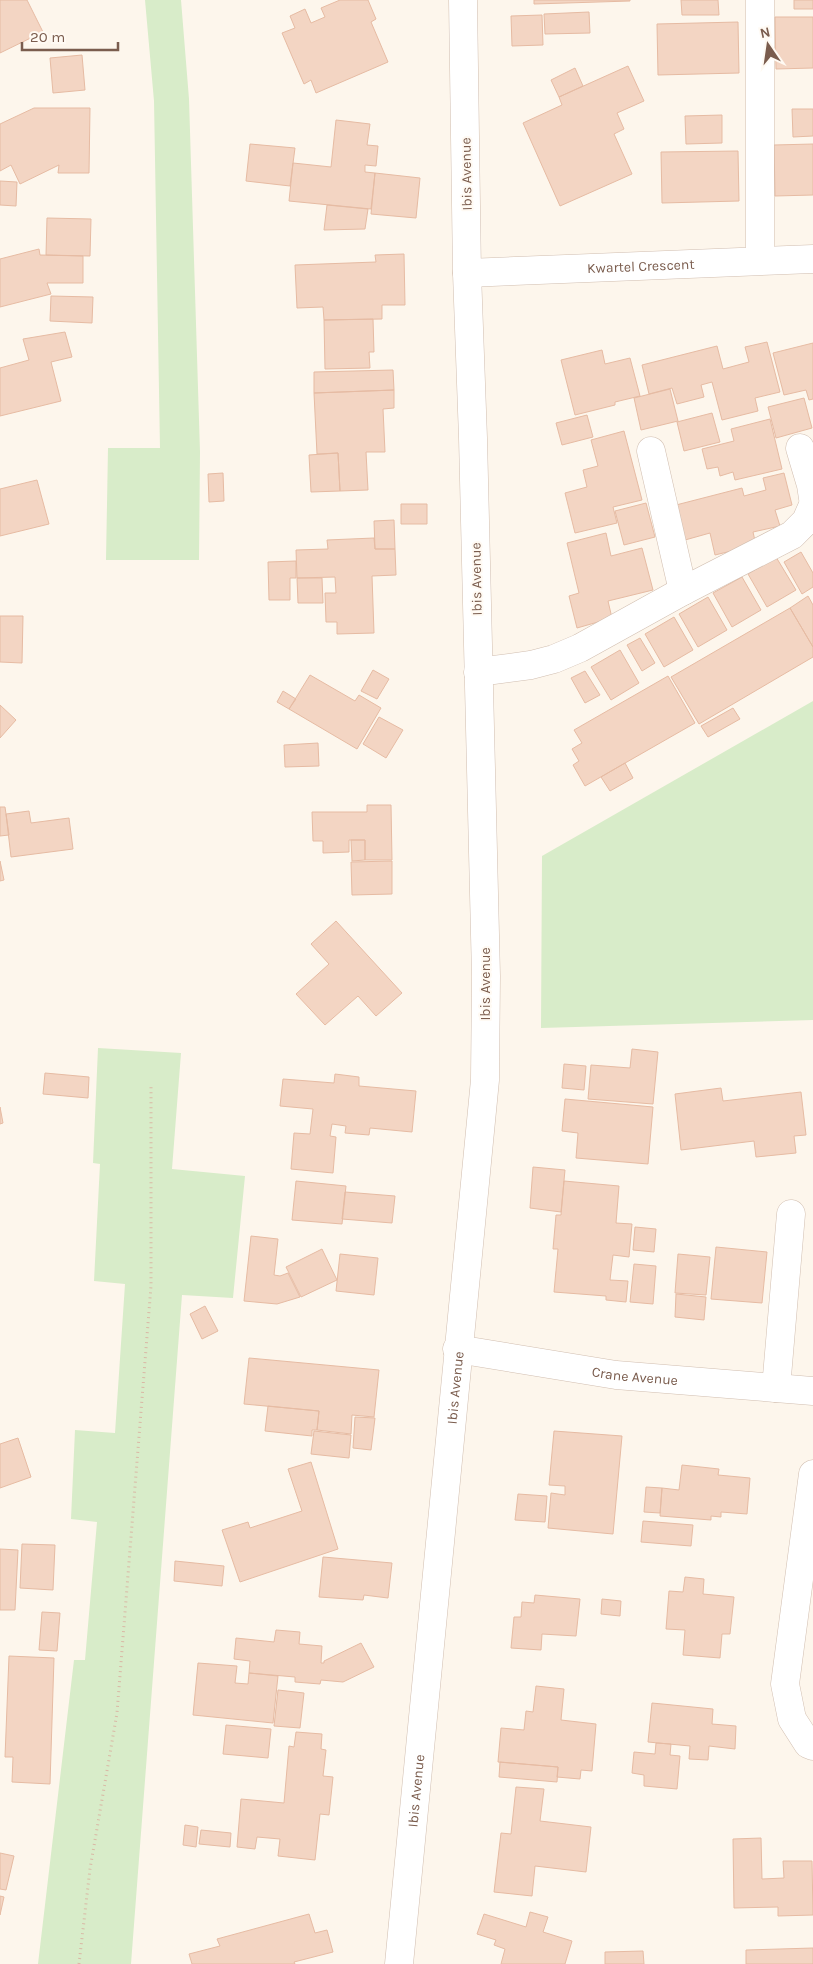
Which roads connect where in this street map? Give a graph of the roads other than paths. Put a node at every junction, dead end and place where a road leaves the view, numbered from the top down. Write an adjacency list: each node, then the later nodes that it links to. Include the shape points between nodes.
1 (463, 0): 5 (street, Ibis Avenue)
2 (760, 0): 4 (street)
3 (813, 259): 4 (street, Kwartel Crescent)
4 (760, 260): 5 (street, Kwartel Crescent)
5 (467, 273): 11 (street, Ibis Avenue)
6 (800, 448): 8 (street)
7 (651, 451): 10 (street)
8 (813, 498)
9 (813, 505): 10 (street, via 806,521 792,535)
10 (683, 591): 11 (street, via 554,659)
11 (478, 672): 13 (street, Ibis Avenue, via 486,976 485,1080)
12 (791, 1214): 14 (street)
13 (457, 1349): 14 (street, Crane Avenue, via 616,1375); 18 (street, Ibis Avenue)
14 (776, 1388): 15 (street, Crane Avenue)
15 (813, 1391)
16 (813, 1474): 17 (street, via 785,1684 792,1719 808,1744)
17 (813, 1746)
18 (398, 1964)

